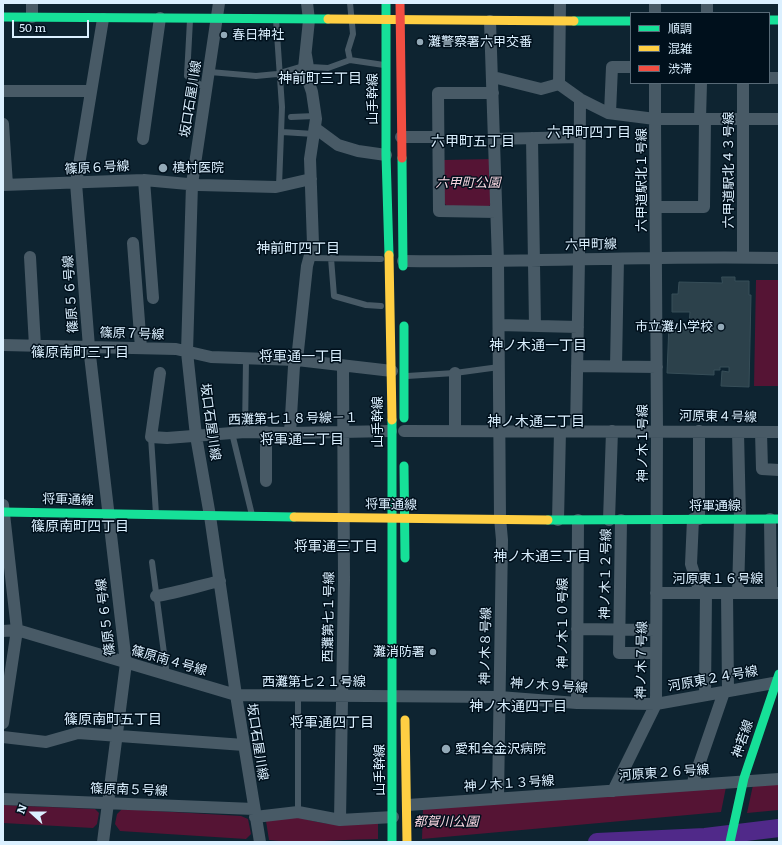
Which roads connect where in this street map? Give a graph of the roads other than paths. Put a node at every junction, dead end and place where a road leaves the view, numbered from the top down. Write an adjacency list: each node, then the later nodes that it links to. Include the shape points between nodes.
1 (32, 3): 9 (street)
2 (219, 3): 13 (street, 坂口石屋川線)
3 (307, 3): 15 (street)
4 (350, 3): 16 (lane)
5 (386, 3): 18 (street, 山手幹線)
6 (400, 3): 19 (street)
7 (560, 3): 17 (street)
8 (3, 17): 9 (street)
9 (32, 17): 12 (street)
10 (160, 18): 11 (street); 12 (street); 53 (street)
11 (190, 18): 13 (street); 34 (lane, via 187,76)
12 (102, 19): 36 (street, 篠原５６号線)
13 (218, 19): 14 (street); 27 (street, 坂口石屋川線)
14 (276, 20): 15 (street); 28 (lane)
15 (309, 20): 16 (street); 22 (street)
16 (352, 20): 18 (street); 23 (lane, via 353,34 348,50)
17 (560, 20): 20 (street); 21 (street); 30 (street)
18 (386, 21): 19 (street); 24 (street, 山手幹線)
19 (400, 21): 21 (street); 49 (street)
20 (630, 21)
21 (490, 22): 29 (street, 神ノ木８号線)
22 (306, 44): 23 (lane, via 311,67 328,68); 25 (street)
23 (350, 60): 24 (lane)
24 (386, 65): 55 (street, 山手幹線)
25 (304, 66): 28 (lane); 40 (street, via 312,92)
26 (630, 67): 39 (street, via 612,67)
27 (210, 72): 28 (lane, via 256,76); 34 (street, 坂口石屋川線)
28 (279, 73): 48 (lane)
29 (493, 77): 30 (street, via 541,89); 37 (street, 神ノ木８号線)
30 (559, 84): 38 (street, 六甲道駅北１号線)
31 (655, 84): 42 (street)
32 (701, 84): 43 (street)
33 (743, 84): 44 (street, 六甲道駅北４３号線)
34 (207, 89): 59 (street, 坂口石屋川線)
35 (3, 91): 36 (street)
36 (91, 91): 58 (street, 篠原５６号線)
37 (493, 93): 50 (street, via 438,93); 54 (street, 神ノ木８号線)
38 (580, 100): 39 (street, 六甲道駅北１号線); 51 (street)
39 (610, 113): 42 (street, 六甲道駅北１号線)
40 (315, 116): 41 (lane); 47 (street)
41 (291, 117)
42 (655, 119): 43 (street); 62 (street, 六甲道駅北１号線)
43 (702, 119): 44 (street); 62 (street, via 704,207)
44 (742, 119): 45 (street); 69 (street, 六甲道駅北４３号線)
45 (779, 120)
46 (3, 124): 60 (street)
47 (315, 131): 48 (lane); 55 (street, via 338,145); 56 (street, via 310,159)
48 (282, 132): 61 (lane)
49 (401, 137): 50 (street); 74 (street)
50 (438, 137): 63 (street, via 439,211)
51 (580, 137): 52 (street); 72 (street)
52 (532, 138): 54 (street); 75 (street)
53 (143, 139)
54 (494, 139): 63 (street, 神ノ木８号線)
55 (386, 155): 96 (street, 山手幹線)
56 (311, 179): 61 (street, 篠原６号線); 66 (street, via 313,244)
57 (144, 180): 58 (street, 篠原６号線); 59 (street, 篠原６号線); 78 (street)
58 (76, 184): 60 (street, 篠原６号線); 86 (street, 篠原５６号線)
59 (192, 184): 61 (street, 篠原６号線); 88 (street, 坂口石屋川線)
60 (5, 185)
61 (280, 186)
62 (656, 207): 68 (street, 六甲道駅北１号線)
63 (496, 212): 76 (street, 神ノ木８号線)
64 (133, 243): 87 (street)
65 (30, 257): 85 (street)
66 (309, 258): 67 (lane); 90 (street)
67 (331, 258): 71 (lane); 79 (lane, via 334,296 366,305)
68 (656, 258): 69 (street, 六甲町線); 73 (street, 六甲町線); 94 (street, 六甲道駅北１号線)
69 (743, 258): 70 (street, 六甲町線)
70 (779, 258)
71 (381, 259)
72 (579, 259): 73 (street, 六甲町線); 75 (street, 六甲町線); 83 (street)
73 (618, 259): 93 (street)
74 (403, 261): 76 (street, 六甲町線); 77 (street)
75 (535, 261): 76 (street, 六甲町線); 82 (street)
76 (498, 262): 81 (street, 神ノ木８号線)
77 (403, 276)
78 (153, 298)
79 (381, 306)
80 (404, 315): 99 (street, 山手幹線)
81 (499, 325): 82 (street); 95 (street, 神ノ木８号線)
82 (535, 326): 83 (street)
83 (578, 327): 92 (street)
84 (3, 345): 85 (street, 篠原７号線)
85 (35, 346): 86 (street, 篠原７号線)
86 (89, 347): 87 (street, 篠原７号線); 123 (street, 篠原５６号線)
87 (141, 348): 88 (street, 篠原７号線, via 176,349)
88 (187, 352): 89 (street, 篠原７号線); 117 (street, 坂口石屋川線)
89 (246, 359): 90 (street, 篠原７号線); 108 (lane)
90 (297, 360): 91 (street, 篠原７号線); 115 (street, via 294,366)
91 (343, 366): 96 (street, 篠原７号線); 110 (street, 西灘第七１号線)
92 (577, 366): 93 (street); 104 (street)
93 (616, 366): 94 (street)
94 (657, 366): 106 (street, 神ノ木１号線)
95 (499, 367): 98 (lane); 100 (street, 神ノ木８号線)
96 (392, 371): 101 (street, 山手幹線)
97 (160, 373): 118 (street)
98 (455, 373): 99 (lane); 102 (street)
99 (405, 376): 116 (street, 山手幹線)
100 (500, 430): 102 (street, 河原東４号線); 103 (street, 河原東４号線); 130 (street, 神ノ木８号線)
101 (391, 431): 110 (street, 西灘第七１８号線－１); 128 (street, 山手幹線)
102 (455, 431): 116 (street, 河原東４号線)
103 (560, 431): 104 (street, 河原東４号線); 135 (street)
104 (576, 431): 105 (street, 河原東４号線)
105 (612, 431): 106 (street, 河原東４号線); 137 (street, 神ノ木１２号線)
106 (657, 431): 107 (street, 河原東４号線); 131 (street, 神ノ木１号線)
107 (699, 431): 111 (street, 河原東４号線); 132 (street)
108 (245, 432): 109 (street, 西灘第七１８号線－１); 114 (street, 西灘第七１８号線－１)
109 (266, 432): 115 (street, 西灘第七１８号線－１); 121 (street)
110 (342, 432): 115 (street, 西灘第七１８号線－１); 127 (street, 西灘第七１号線)
111 (738, 432): 112 (street, 河原東４号線); 133 (street)
112 (761, 432): 113 (street, 河原東４号線); 120 (street, via 762,470)
113 (779, 432)
114 (232, 433): 117 (street, 西灘第七１８号線－１); 126 (lane)
115 (290, 433)
116 (404, 435)
117 (196, 436): 118 (street, 西灘第七１８号線－１); 125 (street, 坂口石屋川線)
118 (151, 437): 124 (lane)
119 (404, 454): 129 (street, 山手幹線)
120 (779, 470)
121 (266, 481)
122 (3, 509): 123 (street, 将軍通線); 147 (street)
123 (109, 515): 124 (street, 将軍通線); 152 (street, 篠原５６号線)
124 (156, 515): 125 (street, 将軍通線)
125 (210, 516): 126 (street, 将軍通線); 140 (street, 坂口石屋川線)
126 (253, 517): 127 (street, 将軍通線)
127 (343, 517): 128 (street, 将軍通線); 160 (street, 西灘第七１号線)
128 (391, 518): 129 (street, 将軍通線); 156 (street, 山手幹線)
129 (405, 518): 130 (street, 将軍通線); 139 (street, 山手幹線)
130 (500, 518): 135 (street, 将軍通線); 161 (street, 神ノ木８号線, via 502,540)
131 (657, 519): 132 (street, 将軍通線); 137 (street, 将軍通線); 141 (street, 神ノ木７号線)
132 (696, 519): 133 (street, 将軍通線); 142 (street, via 691,564)
133 (740, 519): 134 (street, 将軍通線); 143 (street)
134 (774, 519): 144 (street)
135 (558, 520): 136 (street, 将軍通線)
136 (578, 520): 137 (street, 将軍通線); 146 (street, 神ノ木１０号線)
137 (615, 520): 148 (street, 神ノ木１２号線)
138 (152, 562): 145 (lane)
139 (405, 569)
140 (220, 581): 145 (street); 157 (street, 坂口石屋川線)
141 (656, 593): 142 (street, 河原東１６号線); 149 (street, 神ノ木７号線)
142 (703, 593): 143 (street, 河原東１６号線); 158 (street)
143 (732, 593): 144 (street, 河原東１６号線); 155 (street)
144 (775, 593)
145 (156, 596): 153 (lane)
146 (577, 629): 148 (street); 162 (street, 神ノ木１０号線)
147 (17, 630): 150 (street, 篠原南４号線); 152 (street, 篠原南４号線); 164 (street)
148 (620, 630): 149 (street); 151 (street, 神ノ木１２号線, via 619,653)
149 (656, 630): 151 (street, 神ノ木７号線)
150 (3, 631)
151 (656, 653): 163 (street, 神ノ木７号線)
152 (126, 664): 153 (street, 篠原南４号線); 166 (street, 篠原５６号線)
153 (167, 676): 157 (street, 篠原南４号線)
154 (778, 680): 155 (street, 河原東２４号線); 169 (street, 神若線)
155 (726, 692): 158 (street, 河原東２４号線); 170 (street)
156 (401, 693): 160 (street, 西灘第七２１号線); 161 (street, 神ノ木９号線); 175 (street, 山手幹線); 178 (street, 山手幹線)
157 (236, 695): 159 (street, 西灘第七２１号線); 167 (street, 坂口石屋川線)
158 (705, 695): 163 (street, 河原東２４号線)
159 (298, 696): 160 (street, 西灘第七２１号線); 176 (lane)
160 (342, 696): 179 (street, 西灘第七１号線)
161 (499, 697): 162 (street, 神ノ木９号線); 173 (street, 神ノ木８号線)
162 (577, 703): 163 (street, 神ノ木９号線)
163 (656, 704): 171 (street, 神ノ木７号線)
164 (3, 723)
165 (3, 737): 166 (street, via 46,742 78,732)
166 (116, 737): 167 (street); 174 (street, 篠原５６号線)
167 (244, 745): 177 (street, 坂口石屋川線)
168 (779, 779): 169 (street, 河原東２６号線)
169 (742, 782): 170 (street, 河原東２６号線); 184 (street, 神若線)
170 (692, 785): 171 (street, 河原東２６号線)
171 (613, 791): 173 (street, 神ノ木１３号線)
172 (3, 798): 174 (street, 篠原南５号線)
173 (498, 798): 175 (street, 神ノ木１３号線)
174 (107, 803): 177 (street, 篠原南５号線); 180 (street, 篠原５６号線)
175 (408, 805): 182 (street, 山手幹線)
176 (298, 812): 177 (street, 篠原南５号線); 179 (street, 篠原南５号線)
177 (254, 813): 183 (street, 坂口石屋川線)
178 (393, 817): 179 (street, 篠原南５号線); 181 (street, 山手幹線)
179 (340, 820)
180 (103, 839)
181 (392, 841)
182 (407, 841)
183 (260, 842)
184 (730, 842)

